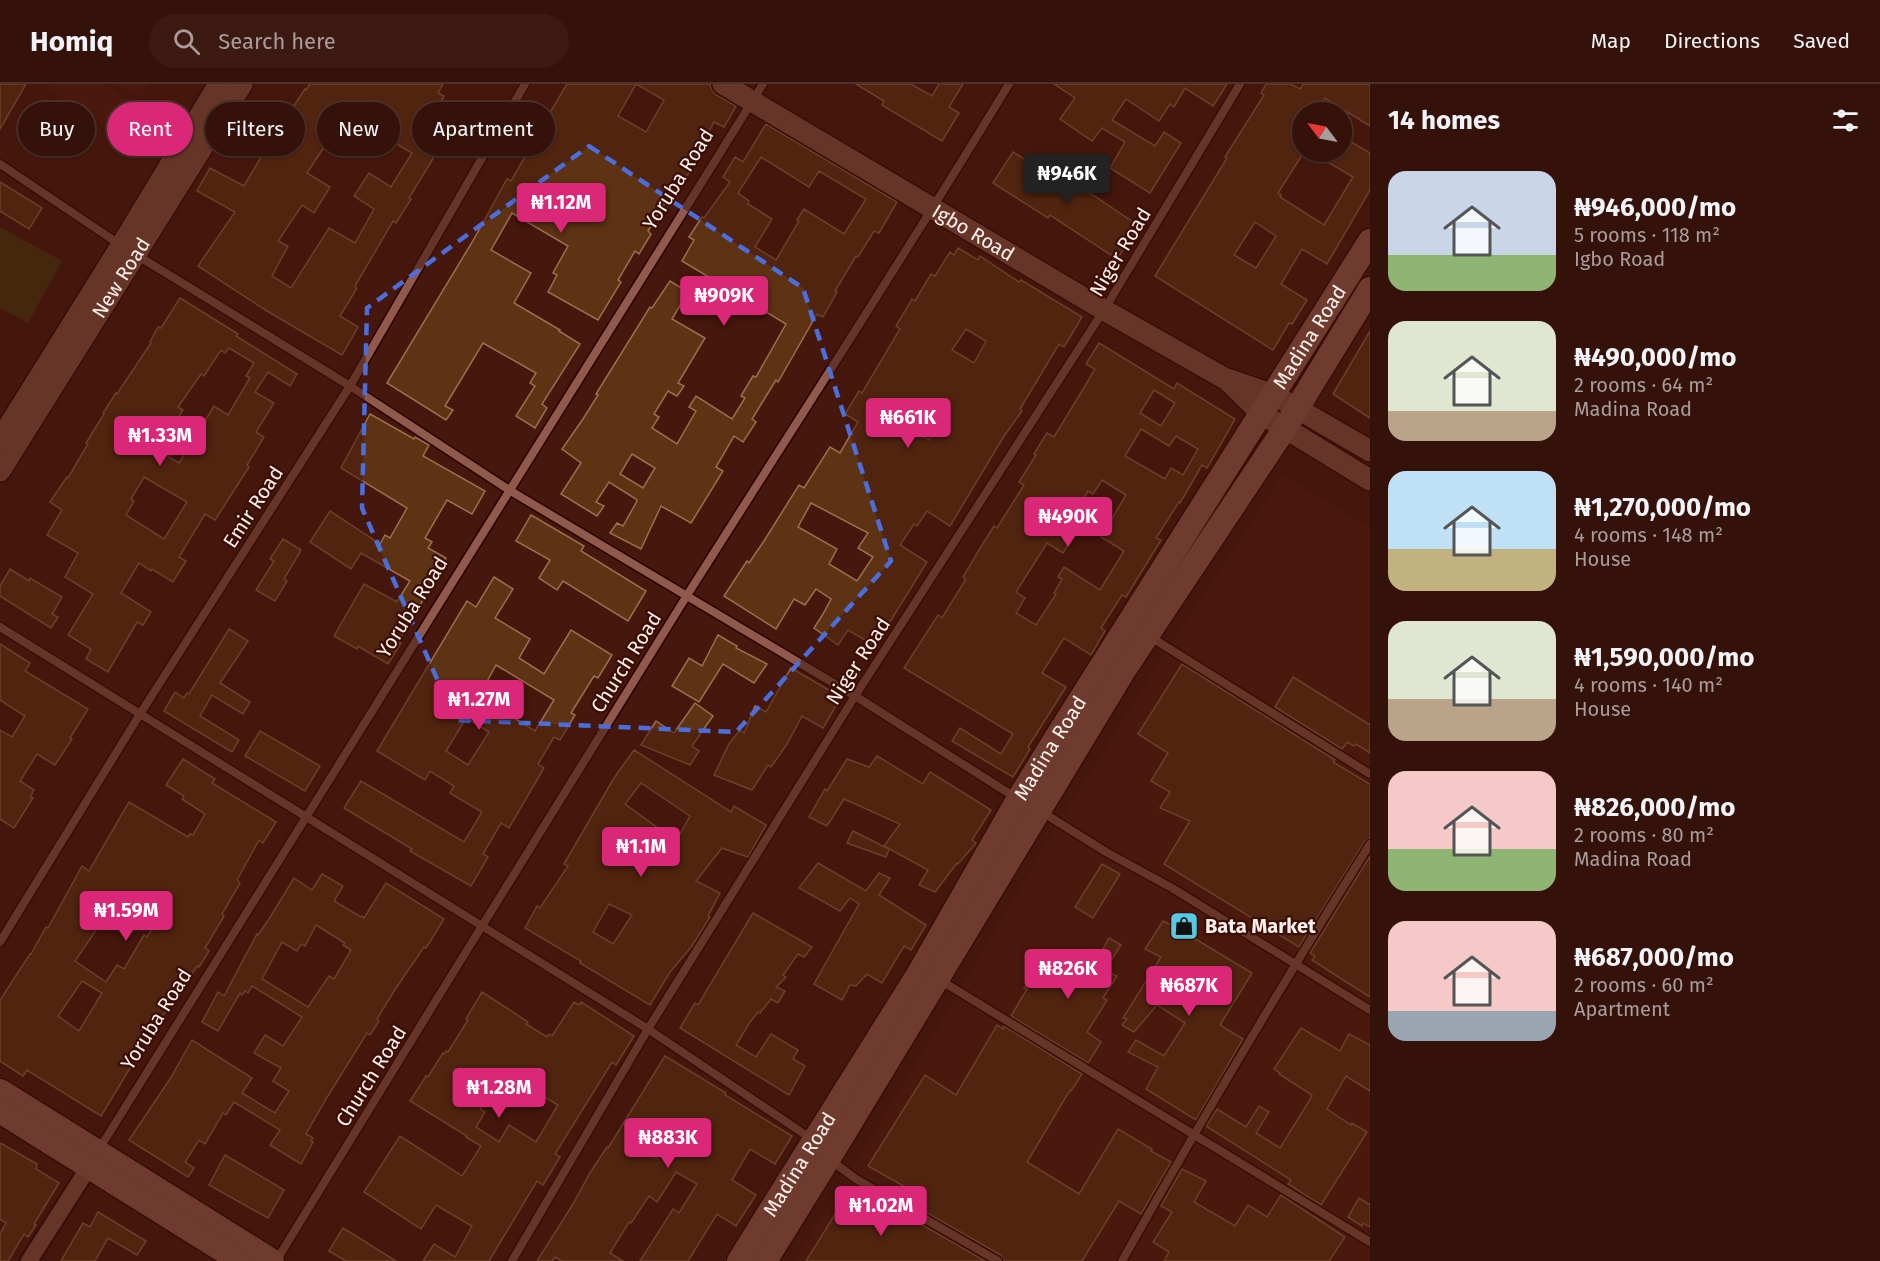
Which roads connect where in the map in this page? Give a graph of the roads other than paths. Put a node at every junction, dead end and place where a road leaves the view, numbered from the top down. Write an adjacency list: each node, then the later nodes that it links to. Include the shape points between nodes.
1 (219, 84): 11 (street, New Road)
2 (242, 84): 11 (street, New Road)
3 (525, 84): 14 (lane, Emir Road)
4 (723, 84): 7 (street, Igbo Road)
5 (1009, 84): 9 (lane, Church Road)
6 (1240, 84): 13 (lane, Niger Road)
7 (757, 92): 9 (street, Igbo Road); 22 (lane, Yoruba Road)
8 (0, 164): 11 (lane)
9 (933, 210): 13 (street, Igbo Road); 23 (lane, Church Road)
10 (1370, 242): 15 (main road, Madina Road)
11 (129, 250): 14 (lane); 18 (street, New Road); 20 (street, New Road)
12 (1370, 289): 16 (main road, Madina Road)
13 (1104, 310): 15 (street, Igbo Road); 26 (lane, Niger Road)
14 (350, 386): 22 (lane); 27 (lane, Emir Road)
15 (1268, 404): 16 (street, Igbo Road); 17 (street, Igbo Road); 29 (main road, Madina Road, via 1092,680)
16 (1298, 407): 17 (main road, Madina Road); 19 (street, Igbo Road)
17 (1285, 428): 21 (street, Igbo Road); 25 (main road, Madina Road)
18 (0, 440)
19 (1370, 451)
20 (0, 471)
21 (1370, 480)
22 (509, 490): 23 (lane); 30 (lane, Yoruba Road)
23 (687, 596): 26 (lane); 32 (lane, Church Road)
24 (0, 627): 27 (lane)
25 (1147, 635): 28 (lane); 29 (main road, Madina Road)
26 (855, 696): 29 (lane); 37 (lane, Niger Road)
27 (140, 714): 30 (lane); 33 (lane, Emir Road)
28 (1370, 774)
29 (1029, 805): 34 (lane); 35 (main road, Madina Road); 41 (main road, Madina Road, via 919,973)
30 (307, 817): 32 (lane); 42 (lane, Yoruba Road)
31 (1370, 844): 34 (lane)
32 (482, 926): 37 (lane); 46 (lane, Church Road)
33 (0, 942)
34 (1294, 964): 36 (lane); 40 (lane)
35 (937, 979): 40 (lane); 41 (main road, Madina Road)
36 (1370, 1010)
37 (648, 1029): 41 (lane); 47 (lane, Niger Road)
38 (0, 1091): 42 (main road)
39 (0, 1111): 42 (main road)
40 (1193, 1134): 43 (lane); 51 (lane)
41 (822, 1150): 48 (main road, Madina Road); 49 (main road, Madina Road); 50 (lane, via 856,1179)
42 (93, 1159): 44 (street, Yoruba Road); 45 (main road); 46 (main road)
43 (1370, 1242)
44 (28, 1261)
45 (240, 1261)
46 (274, 1261)
47 (512, 1261)
48 (740, 1261)
49 (765, 1261)
50 (998, 1261)
51 (1122, 1261)

